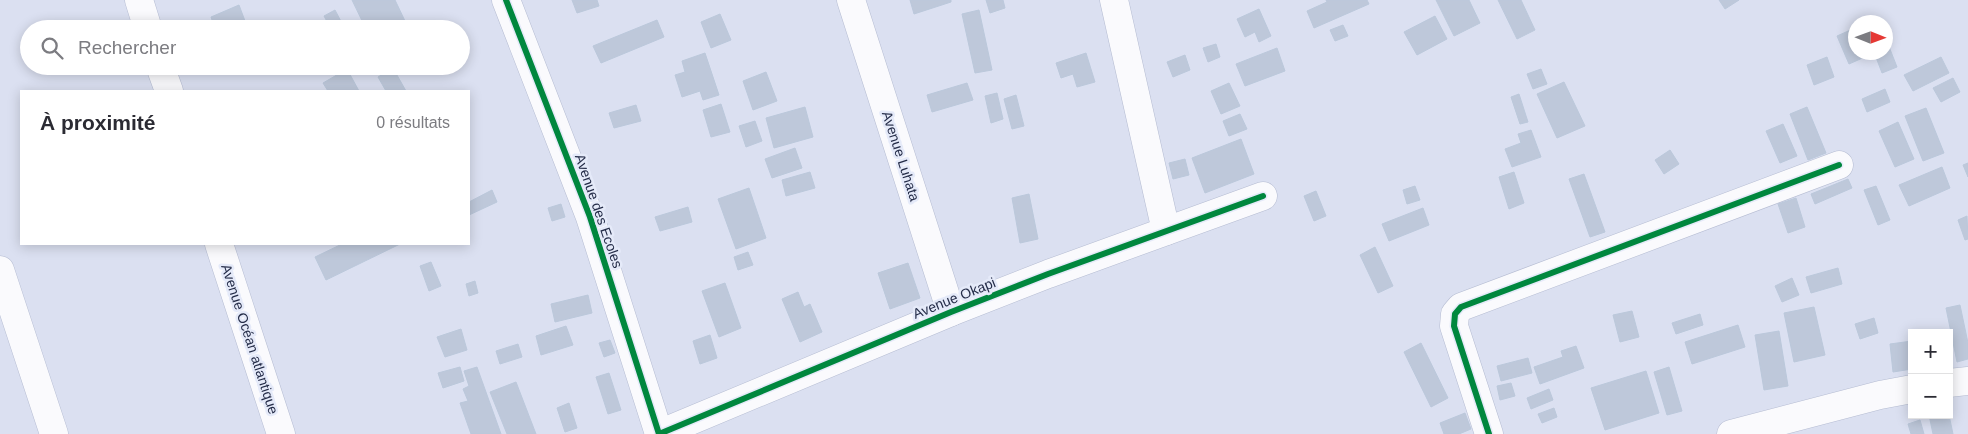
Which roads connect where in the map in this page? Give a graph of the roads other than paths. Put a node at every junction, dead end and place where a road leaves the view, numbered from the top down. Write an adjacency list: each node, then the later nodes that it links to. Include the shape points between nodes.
1 (139, 0): 5 (street)
2 (506, 0): 20 (street, Avenue des Ecoles, via 590,217)
3 (851, 0): 13 (street, Avenue Luhata)
4 (1115, 0): 10 (street)
5 (145, 20)
6 (163, 75): 7 (street)
7 (169, 90)
8 (1840, 165): 21 (street, via 1461,307 1455,314 1454,326)
9 (1263, 196): 10 (street, Avenue Okapi)
10 (1166, 231): 13 (street, Avenue Okapi)
11 (219, 245): 19 (street, Avenue Océan atlantique)
12 (0, 270): 14 (street)
13 (951, 312): 20 (street, Avenue Okapi)
14 (10, 337): 18 (street)
15 (1968, 381): 16 (street)
16 (1953, 382)
17 (1908, 390): 22 (street)
18 (54, 434)
19 (281, 434)
20 (659, 434)
21 (1489, 434)
22 (1731, 434)

